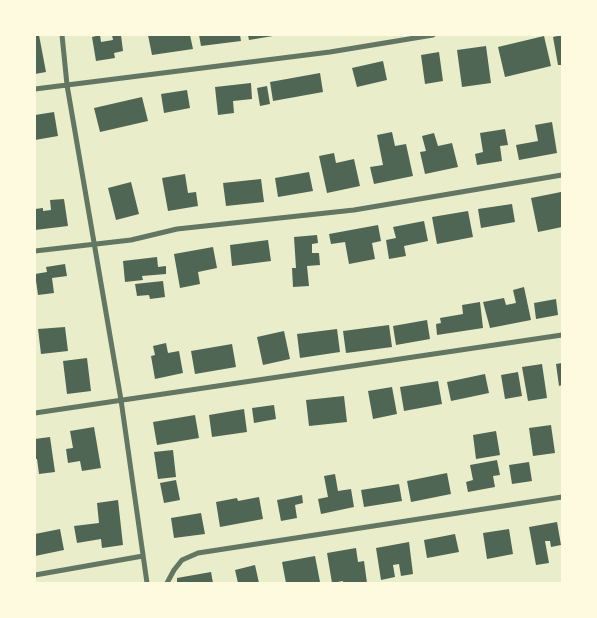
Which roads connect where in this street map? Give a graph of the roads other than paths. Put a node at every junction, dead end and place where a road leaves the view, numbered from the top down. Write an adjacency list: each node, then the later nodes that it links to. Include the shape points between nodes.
1 (62, 35): 3 (street)
2 (433, 35): 3 (street, via 330,52)
3 (67, 85): 4 (street); 6 (street)
4 (35, 88)
5 (562, 175): 6 (street, via 354,210 177,229)
6 (94, 245): 7 (street); 9 (street)
7 (35, 251)
8 (562, 335): 9 (street)
9 (121, 400): 10 (street); 12 (street)
10 (35, 413)
11 (562, 497): 15 (street, via 198,553 182,560)
12 (143, 556): 13 (street); 14 (street)
13 (35, 574)
14 (147, 583)
15 (168, 583)

